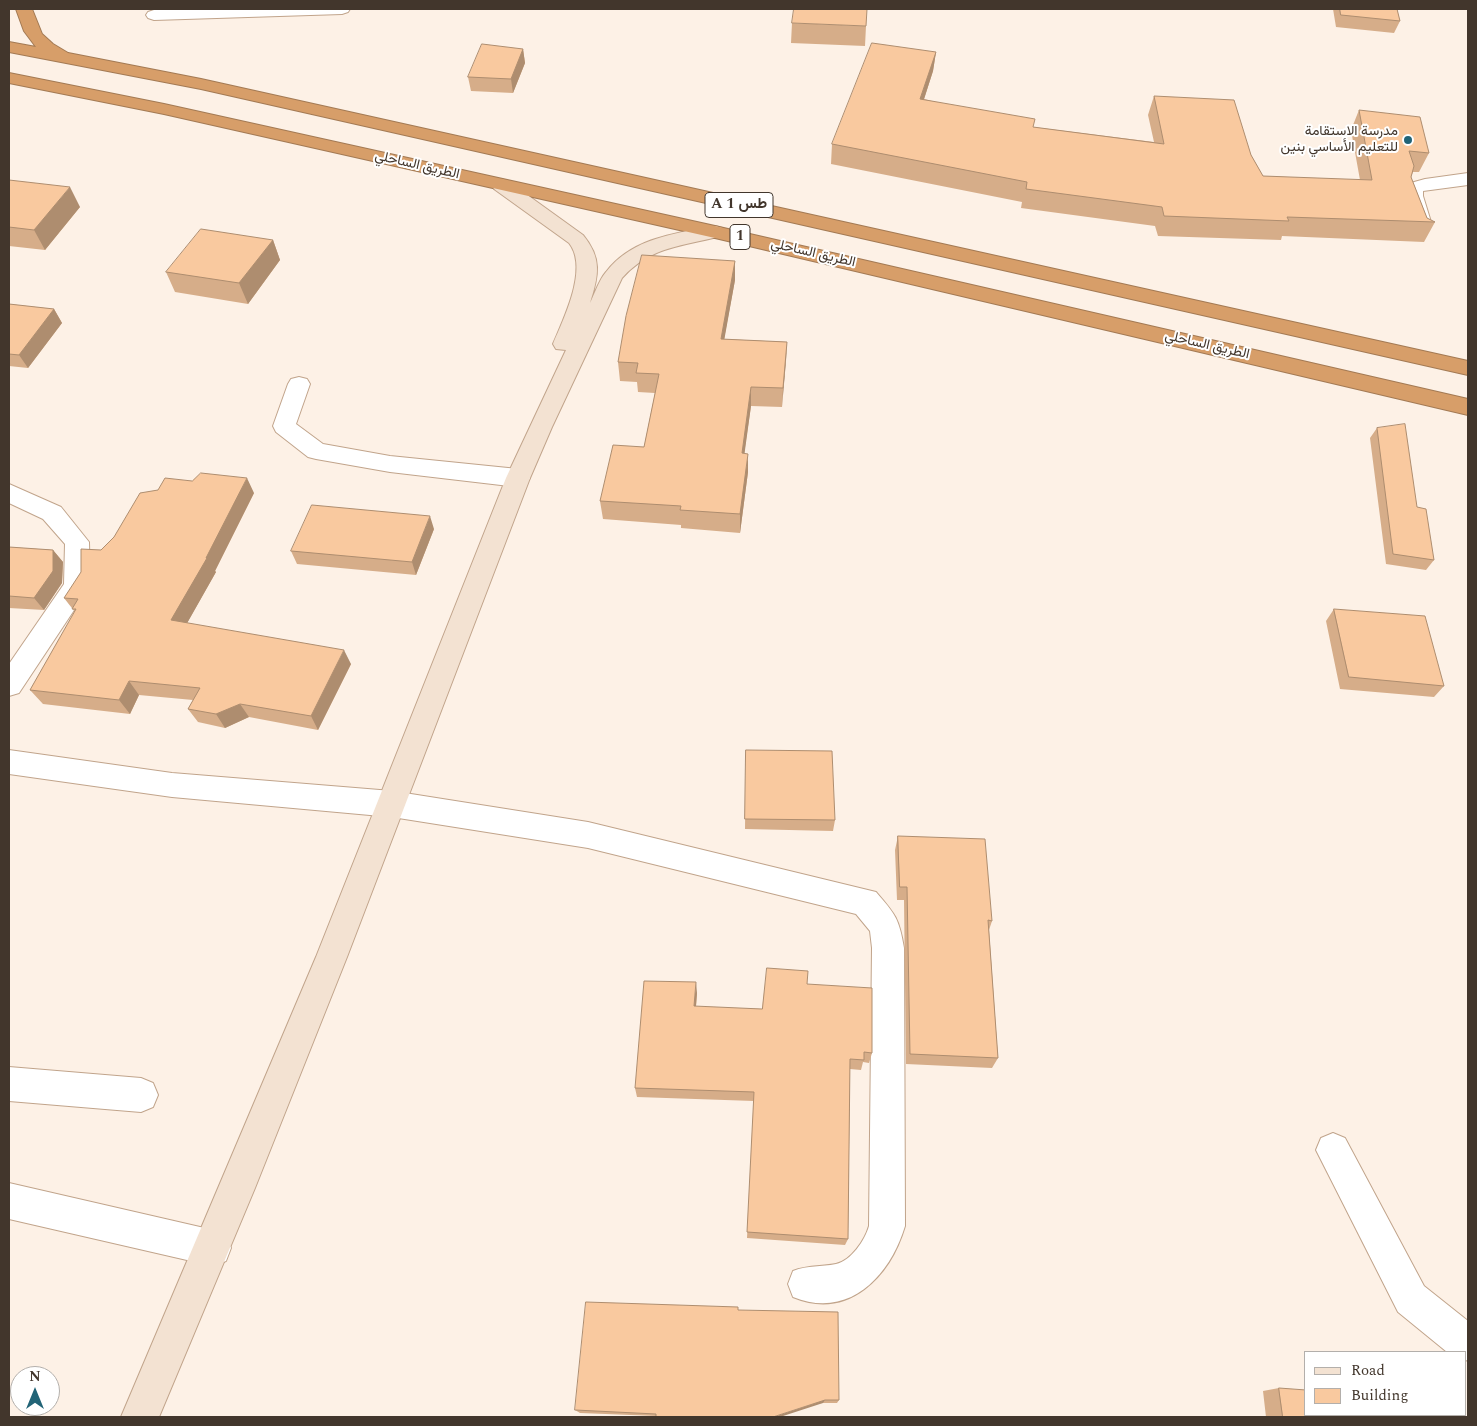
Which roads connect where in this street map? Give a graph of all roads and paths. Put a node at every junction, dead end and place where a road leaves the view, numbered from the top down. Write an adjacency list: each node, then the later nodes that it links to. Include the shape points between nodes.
1 (24, 9): 6 (highway, via 27,21 40,42)
2 (342, 9): 3 (street)
3 (262, 11): 4 (street)
4 (154, 15)
5 (9, 47): 6 (highway, الطريق الساحلي / A 1 طس)
6 (67, 58): 12 (highway, الطريق الساحلي / A 1 طس, via 210,86)
7 (9, 78): 9 (highway, الطريق الساحلي / 1, via 164,109)
8 (1468, 179): 11 (street, via 1414,188 1413,196)
9 (501, 185): 10 (highway, الطريق الساحلي / 1); 16 (street, via 576,239 585,252 587,268 581,298 557,364)
10 (715, 232): 14 (highway, الطريق الساحلي / 1); 16 (street, via 652,246 637,252 619,267)
11 (1425, 233)
12 (1362, 344): 13 (highway, الطريق الساحلي / A 1 طس); 14 (highway)
13 (1468, 368)
14 (1362, 382): 17 (highway, الطريق الساحلي / 1)
15 (300, 384): 18 (street, via 284,426 316,451 390,464)
16 (550, 403): 18 (street)
17 (1468, 406)
18 (518, 478): 22 (street)
19 (9, 493): 20 (street, via 52,513 77,542 77,586)
20 (9, 684)
21 (9, 762): 22 (street, via 172,785)
22 (392, 804): 27 (street); 28 (street, via 588,835 865,902 885,926 888,948 887,1226 883,1242 868,1263 846,1280)
23 (9, 1084): 24 (street)
24 (141, 1096)
25 (1333, 1150): 29 (street, via 1411,1299 1462,1341)
26 (9, 1201): 27 (street)
27 (213, 1248): 30 (street)
28 (806, 1284)
29 (1468, 1342)
30 (140, 1417)

